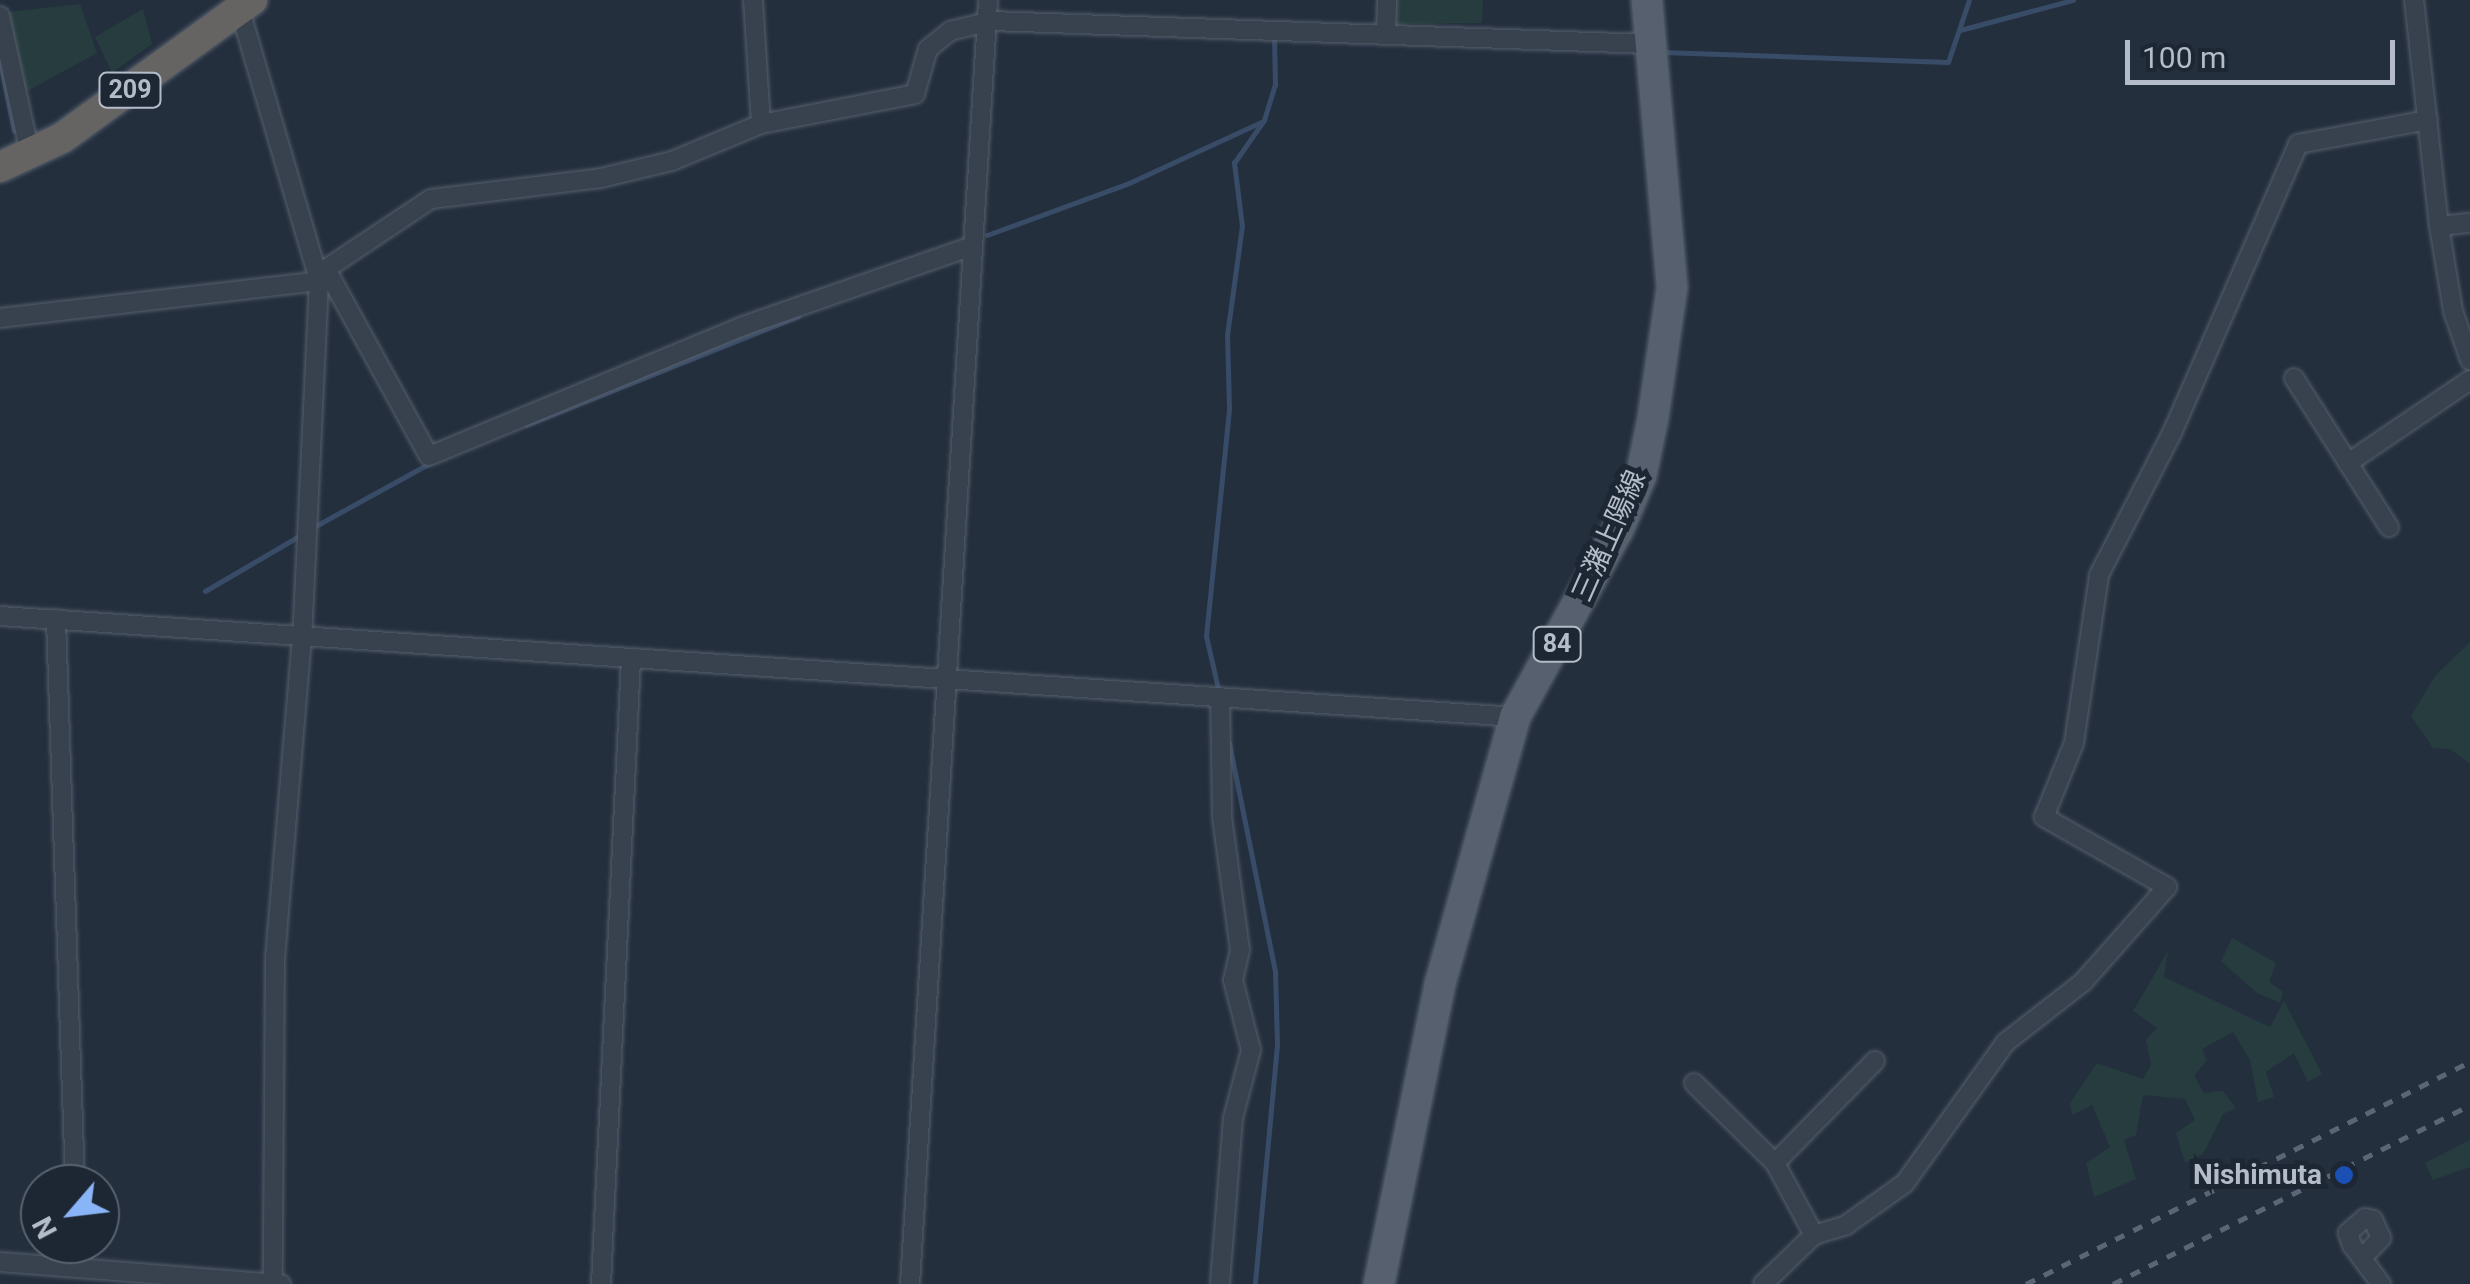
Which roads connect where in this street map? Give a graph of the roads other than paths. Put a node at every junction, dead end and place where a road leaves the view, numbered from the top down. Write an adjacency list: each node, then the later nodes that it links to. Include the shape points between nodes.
1 (754, 0): 12 (street)
2 (988, 0): 8 (street)
3 (1387, 0): 9 (street)
4 (1647, 0): 10 (main road, 三潴上陽線 / 84)
5 (2414, 0): 11 (street)
6 (246, 5): 13 (highway, 209); 18 (street)
7 (0, 16): 13 (street)
8 (991, 22): 9 (street); 12 (street, via 950,31 928,49 914,94); 17 (street)
9 (1386, 32): 10 (street)
10 (1649, 44): 31 (main road, 三潴上陽線 / 84, via 1672,287 1653,418 1618,530)
11 (2428, 120): 16 (street); 36 (street, via 2298,144 2172,433 2099,575 2077,731 2044,817 2167,887 2083,982 2006,1042 1905,1184 1846,1225)
12 (761, 124): 18 (street, via 672,161 602,178 431,199)
13 (30, 154): 14 (highway, 209)
14 (0, 167)
15 (2470, 223): 16 (street)
16 (2440, 226): 20 (street, via 2453,311)
17 (970, 247): 18 (street, via 743,326 428,456); 29 (street)
18 (322, 275): 19 (street); 27 (street)
19 (0, 318)
20 (2470, 360)
21 (2294, 378): 23 (street)
22 (2470, 380): 23 (street)
23 (2348, 462): 24 (street)
24 (2389, 527)
25 (0, 616): 26 (street)
26 (56, 619): 27 (street); 34 (street)
27 (302, 637): 28 (street); 41 (street, via 276,957)
28 (631, 660): 29 (street); 43 (street)
29 (944, 679): 30 (street); 44 (street)
30 (1220, 697): 31 (street); 45 (street, via 1222,818 1240,950 1233,980 1251,1050 1233,1118)
31 (1515, 716): 46 (main road, 三潴上陽線 / 84, via 1440,984)
32 (1875, 1061): 35 (street)
33 (1694, 1083): 35 (street)
34 (74, 1164)
35 (1775, 1164): 36 (street)
36 (1814, 1235): 47 (street)
37 (2362, 1258): 48 (street)
38 (0, 1262): 40 (street)
39 (74, 1264): 40 (street)
40 (74, 1268): 41 (street)
41 (272, 1284): 42 (street)
42 (280, 1284)
43 (600, 1284)
44 (910, 1284)
45 (1220, 1284)
46 (1378, 1284)
47 (1763, 1284)
48 (2382, 1284)

